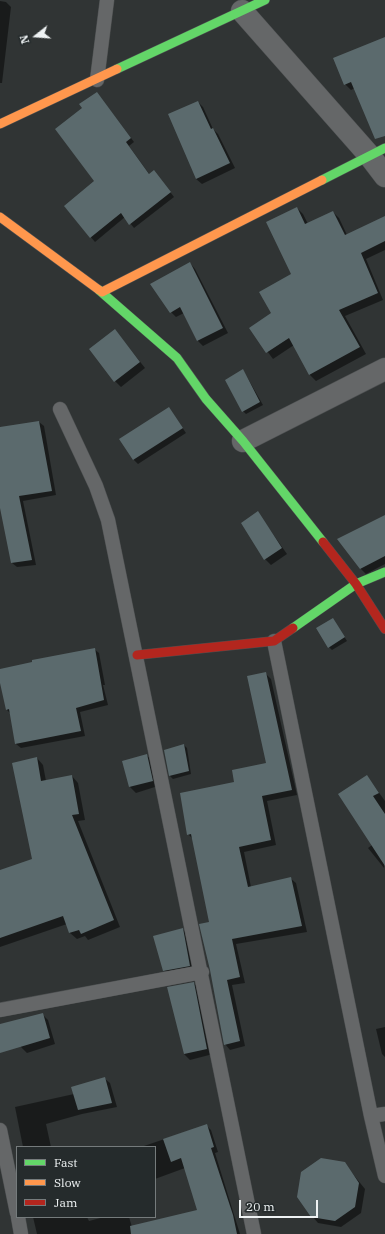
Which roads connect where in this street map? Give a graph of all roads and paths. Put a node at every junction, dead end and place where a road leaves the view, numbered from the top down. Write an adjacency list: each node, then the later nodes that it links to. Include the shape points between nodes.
1 (107, 0): 4 (lane)
2 (265, 0): 3 (street)
3 (242, 11): 4 (street); 6 (street)
4 (96, 80): 5 (street)
5 (0, 124)
6 (377, 152): 7 (street); 9 (street)
7 (385, 176)
8 (0, 217): 9 (street)
9 (102, 292): 12 (street, via 177,358 206,399)
10 (385, 369): 12 (street)
11 (60, 409): 17 (lane, via 96,486 108,520)
12 (243, 441): 14 (street)
13 (385, 572): 14 (street)
14 (356, 584): 15 (street); 16 (street)
15 (385, 629)
16 (274, 641): 17 (street); 21 (lane)
17 (137, 655): 18 (lane)
18 (202, 972): 19 (lane); 27 (lane)
19 (0, 1010)
20 (385, 1114): 21 (lane)
21 (371, 1116): 23 (lane)
22 (0, 1130): 24 (lane)
23 (385, 1176)
24 (16, 1208)
25 (18, 1218): 26 (lane)
26 (21, 1234)
27 (254, 1234)

